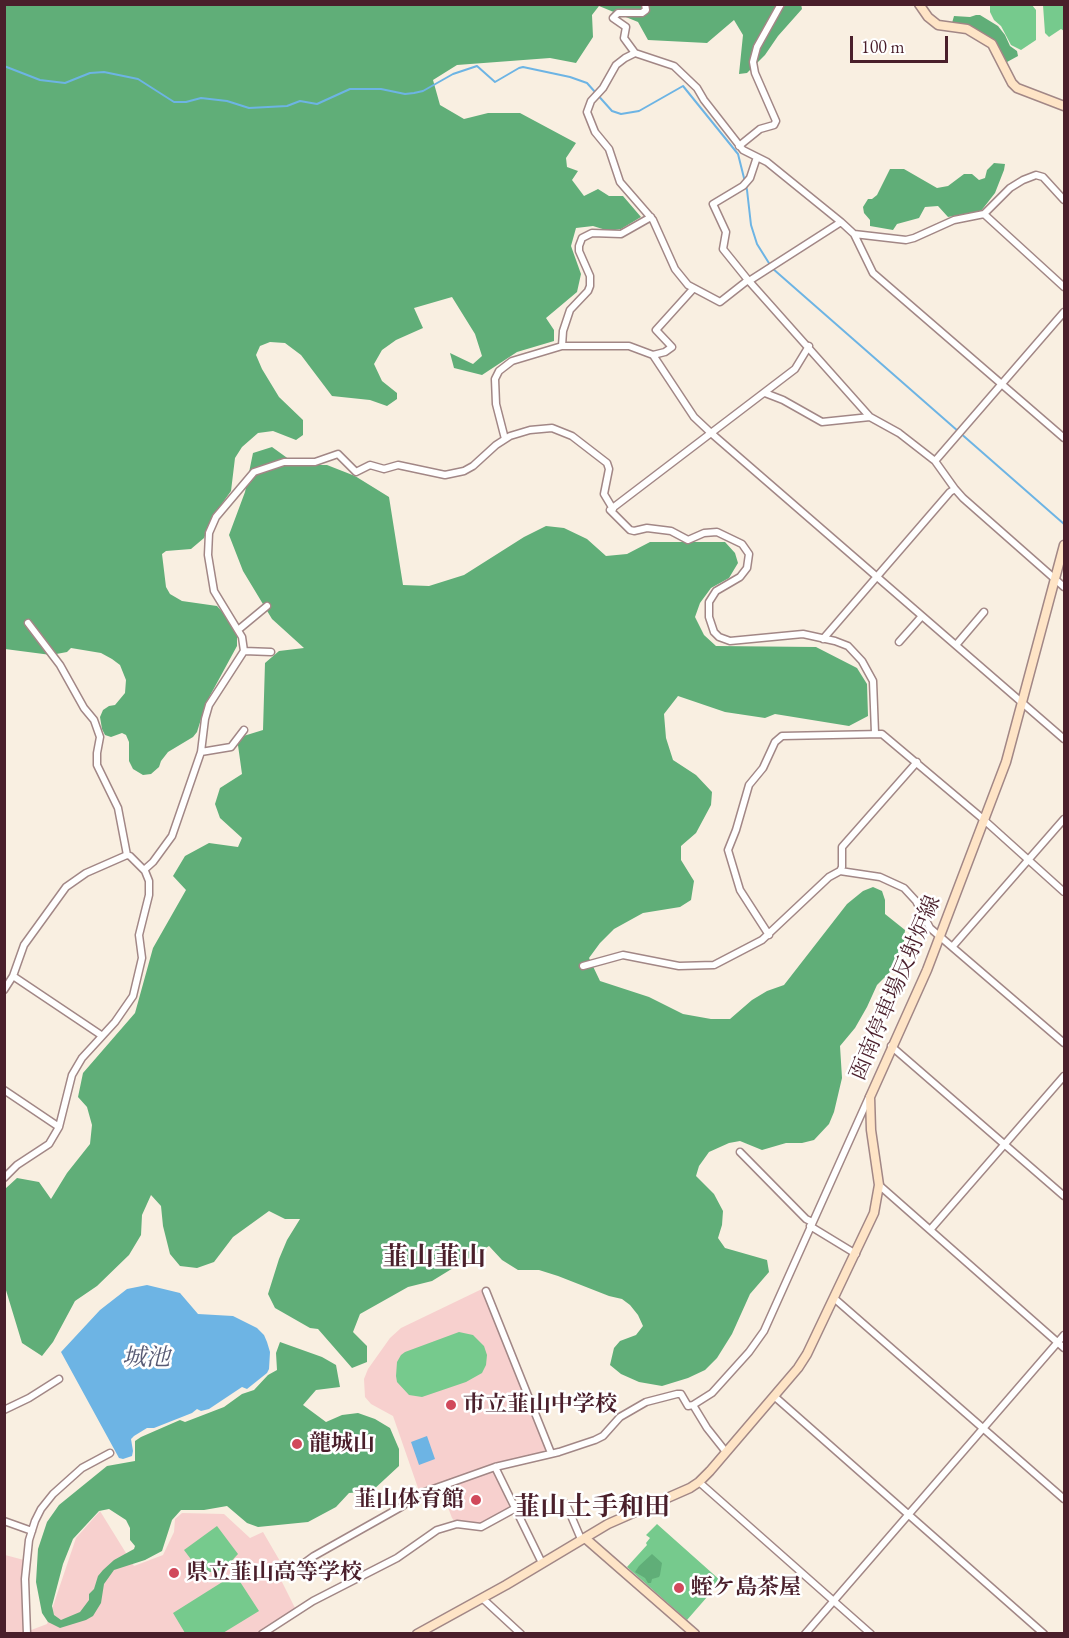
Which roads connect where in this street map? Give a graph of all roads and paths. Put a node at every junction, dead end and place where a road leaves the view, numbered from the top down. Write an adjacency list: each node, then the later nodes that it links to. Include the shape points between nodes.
1 (645, 4): 4 (street, via 642,13 618,13 613,18 626,27 624,38)
2 (782, 4): 6 (street, via 757,47 753,62 776,121)
3 (919, 4): 5 (main road, via 938,25 967,29 992,44 1017,88)
4 (635, 53): 6 (street, via 674,66 697,88); 10 (street, via 616,65 587,112 594,132 609,149 620,182)
5 (1065, 106)
6 (739, 146): 7 (street)
7 (757, 157): 11 (street); 13 (street, via 743,186 713,204 726,232 723,249)
8 (1065, 200): 9 (street, via 1043,177 1036,175 1010,188)
9 (984, 214): 12 (street, via 954,220 906,240); 14 (street)
10 (651, 217): 15 (street, via 675,269); 17 (street, via 621,234 592,233 582,238 579,251 590,286 570,310)
11 (841, 222): 12 (street); 13 (street)
12 (854, 234): 20 (street, via 873,273)
13 (748, 280): 15 (street, via 720,302); 18 (street)
14 (1065, 287)
15 (693, 289): 19 (street, via 656,330 672,347)
16 (1065, 312): 20 (street)
17 (562, 346): 19 (street, via 629,346); 25 (street, via 512,361 496,374 496,404)
18 (809, 346): 21 (street, via 795,369); 22 (street)
19 (653, 356): 23 (street, via 694,417)
20 (1002, 384): 24 (street); 26 (street)
21 (765, 393): 22 (street, via 822,422); 23 (street)
22 (870, 417): 26 (street, via 899,433)
23 (711, 433): 28 (street); 30 (street)
24 (1065, 438)
25 (505, 439): 28 (street, via 542,428 572,436 606,463 609,469 604,494); 37 (street, via 473,466 445,475 398,465 384,469 370,465 356,472 338,454 315,462 284,462 254,472 221,509 209,533 207,555 214,591)
26 (935, 461): 27 (street)
27 (955, 489): 30 (street); 31 (street)
28 (613, 508): 38 (street, via 610,510 630,530 671,531 688,540 717,532 746,548 749,562 744,573 721,587 709,602 711,625 719,637 730,641 803,634)
29 (1065, 545): 31 (main road, 函南停車場反射炉線)
30 (877, 577): 35 (street); 38 (street)
31 (1056, 579): 32 (street); 43 (main road, 函南停車場反射炉線)
32 (1065, 587)
33 (267, 606): 37 (street)
34 (984, 612): 40 (street)
35 (922, 616): 39 (street); 40 (street)
36 (28, 623): 51 (street, via 94,720 100,736 97,765 118,808)
37 (238, 630): 41 (street)
38 (823, 639): 45 (street, via 848,646 869,672 874,688)
39 (899, 642)
40 (956, 645): 43 (street)
41 (244, 651): 42 (street); 47 (street, via 209,705)
42 (271, 652)
43 (1022, 703): 46 (street); 49 (main road, 函南停車場反射炉線, via 1006,762)
44 (244, 730): 47 (street, via 231,747)
45 (875, 734): 48 (street, via 888,738); 56 (street, via 782,736 749,784 728,850 740,890)
46 (1065, 739)
47 (201, 752): 53 (street, via 172,836)
48 (916, 762): 49 (street); 54 (street, via 843,847)
49 (983, 819): 52 (street); 57 (main road, 函南停車場反射炉線)
50 (1065, 819): 52 (street)
51 (127, 855): 53 (street); 60 (street, via 86,873 66,887 24,945)
52 (1028, 861): 55 (street); 58 (street)
53 (144, 870): 62 (street, via 149,895 139,935 142,958 133,996)
54 (840, 871): 56 (street); 57 (street, via 879,877 904,888)
55 (1065, 892)
56 (769, 935): 59 (street, via 714,965 679,966 623,955)
57 (939, 938): 58 (street); 64 (main road, 函南停車場反射炉線)
58 (953, 946): 63 (street)
59 (583, 966)
60 (13, 976): 61 (street); 62 (street)
61 (4, 990)
62 (101, 1035): 68 (street, via 72,1075)
63 (1065, 1043)
64 (891, 1046): 67 (main road, 函南停車場反射炉線); 69 (street)
65 (1065, 1076): 69 (street)
66 (4, 1090): 68 (street)
67 (870, 1097): 72 (main road, 函南停車場反射炉線); 74 (street)
68 (59, 1126): 71 (street, via 49,1144)
69 (1005, 1145): 73 (street); 75 (street)
70 (740, 1152): 74 (street)
71 (4, 1178)
72 (879, 1185): 75 (street); 76 (main road, 函南停車場反射炉線, via 874,1213)
73 (1065, 1196)
74 (811, 1224): 76 (street); 84 (street, via 759,1339 721,1384)
75 (930, 1230): 80 (street)
76 (856, 1254): 78 (main road, 函南停車場反射炉線)
77 (486, 1291): 89 (street)
78 (835, 1299): 83 (main road, 函南停車場反射炉線, via 807,1354); 86 (street)
79 (1065, 1335): 80 (street)
80 (1058, 1343): 81 (street); 86 (street)
81 (1065, 1348)
82 (58, 1379): 85 (street)
83 (774, 1396): 88 (main road, 函南停車場反射炉線); 95 (street)
84 (693, 1405): 88 (street); 89 (street, via 686,1405 681,1394 646,1402 620,1417 603,1436)
85 (4, 1410)
86 (984, 1428): 92 (street); 95 (street)
87 (110, 1452): 97 (street, via 82,1468 53,1494 41,1509)
88 (726, 1452): 91 (main road, 函南停車場反射炉線)
89 (551, 1453): 90 (street)
90 (495, 1467): 94 (street); 100 (street, via 419,1494 298,1567)
91 (699, 1482): 98 (main road, 函南停車場反射炉線); 102 (street)
92 (1065, 1498)
93 (566, 1504): 98 (street)
94 (514, 1509): 99 (street); 104 (street, via 481,1527 457,1524 437,1530 397,1558 307,1604)
95 (908, 1515): 102 (street); 110 (street)
96 (4, 1521): 97 (street)
97 (32, 1531): 103 (street, via 25,1579)
98 (583, 1539): 99 (main road, 函南停車場反射炉線); 107 (main road)
99 (542, 1563): 101 (main road, 函南停車場反射炉線)
100 (285, 1570)
101 (482, 1598): 105 (main road, 函南停車場反射炉線); 106 (street)
102 (833, 1601): 108 (street); 109 (street)
103 (27, 1634)
104 (262, 1634)
105 (417, 1634)
106 (521, 1634)
107 (695, 1634)
108 (805, 1634)
109 (871, 1634)
110 (1044, 1634)

